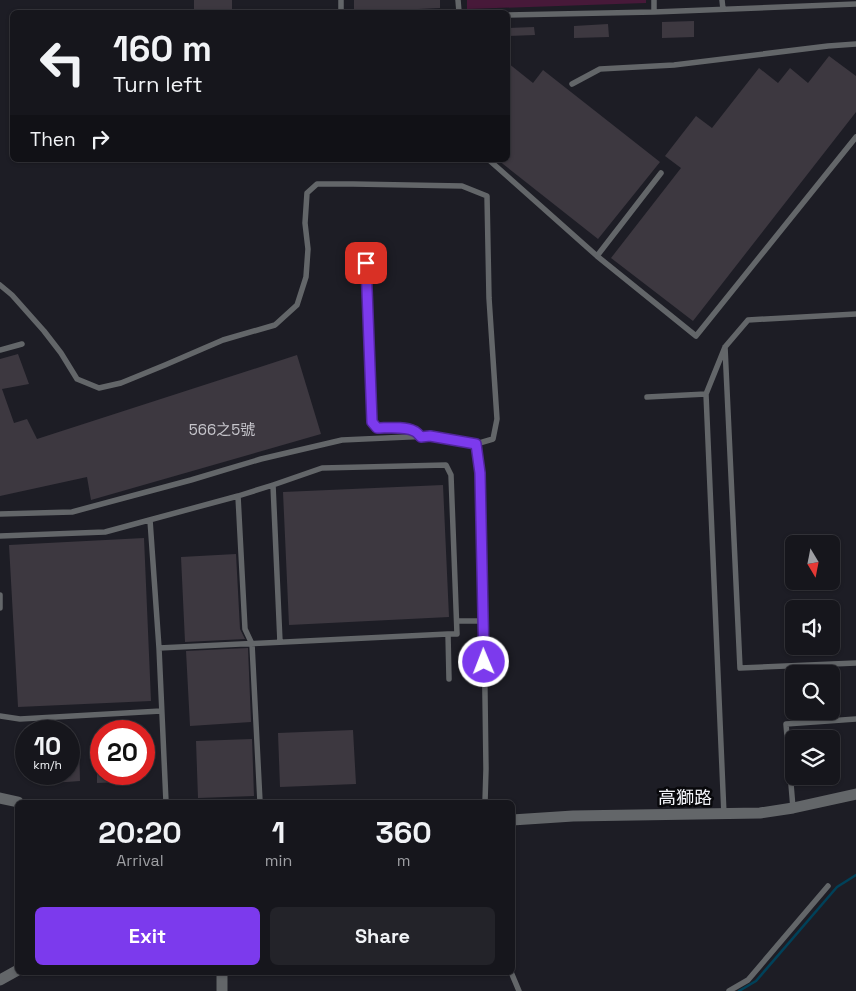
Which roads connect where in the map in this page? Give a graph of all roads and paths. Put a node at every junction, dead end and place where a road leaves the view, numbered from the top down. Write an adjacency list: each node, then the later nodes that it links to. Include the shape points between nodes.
1 (654, 0): 6 (lane)
2 (722, 0): 5 (lane)
3 (792, 3): 4 (lane); 5 (lane)
4 (852, 3)
5 (723, 9): 6 (lane)
6 (654, 12): 7 (lane)
7 (510, 15)
8 (856, 44): 9 (lane, via 674,65 600,69)
9 (572, 84)
10 (856, 137): 13 (lane, via 696,336)
11 (491, 162): 13 (lane)
12 (661, 173): 13 (lane)
13 (598, 256)
14 (366, 263): 22 (lane, via 372,422 377,428 414,430)
15 (1, 287): 23 (lane, via 44,331 77,379 99,388 223,340 275,325 297,305 306,278 307,193 317,184 462,186 487,196 489,298 497,419 493,439)
16 (856, 314): 18 (lane, via 748,320)
17 (22, 344): 19 (lane)
18 (725, 347): 20 (lane); 37 (lane, via 740,668)
19 (0, 350)
20 (706, 394): 21 (lane); 49 (lane)
21 (647, 397)
22 (421, 437): 23 (lane); 26 (lane, via 342,440 261,459 72,512)
23 (476, 444): 31 (lane, via 480,473)
24 (273, 485): 25 (lane); 32 (lane, via 322,468 446,464 451,475); 34 (lane)
25 (238, 496): 27 (lane); 35 (lane, via 245,629)
26 (0, 514)
27 (150, 520): 28 (lane, via 105,532); 36 (lane)
28 (0, 536)
29 (0, 595): 30 (lane)
30 (0, 608)
31 (484, 620): 32 (lane); 46 (lane)
32 (457, 621): 33 (lane, via 457,634)
33 (448, 634): 34 (lane); 38 (lane)
34 (280, 642): 35 (lane)
35 (252, 644): 36 (lane); 45 (lane)
36 (160, 648): 39 (lane)
37 (856, 663)
38 (450, 679)
39 (162, 711): 40 (lane, via 20,719); 44 (lane)
40 (0, 716)
41 (856, 719): 48 (lane, via 786,724)
42 (856, 794): 48 (street, 高獅路)
43 (0, 798): 47 (street)
44 (166, 800)
45 (260, 800)
46 (485, 800)
47 (15, 801)
48 (793, 808): 49 (street, 高獅路)
49 (724, 814): 50 (street, 高獅路)
50 (515, 820)
51 (828, 886): 58 (lane, via 748,980)
52 (15, 972): 55 (street)
53 (222, 975): 56 (street)
54 (512, 975): 57 (lane)
55 (0, 980)
56 (222, 991)
57 (519, 991)
58 (729, 991)

